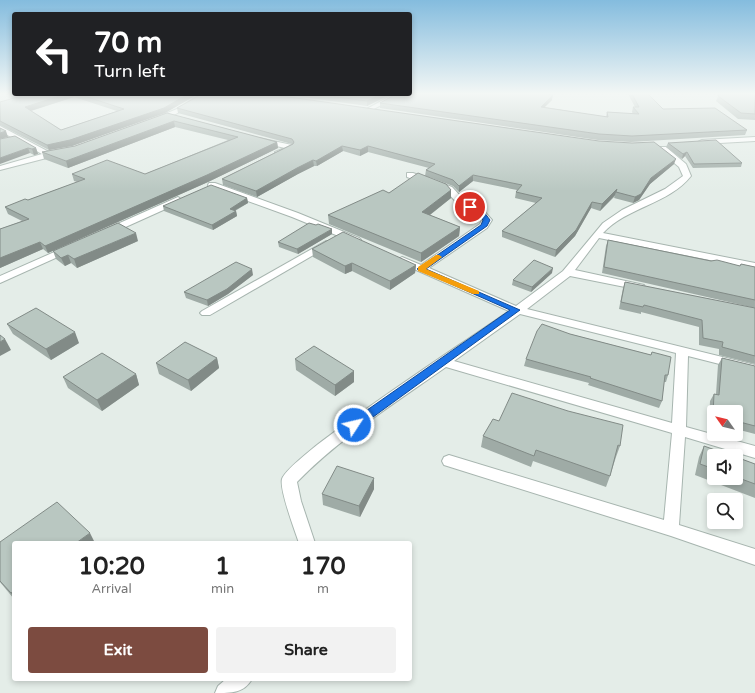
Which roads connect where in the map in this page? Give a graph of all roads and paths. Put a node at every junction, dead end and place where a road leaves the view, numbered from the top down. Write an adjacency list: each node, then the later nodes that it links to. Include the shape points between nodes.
1 (0, 128): 3 (street)
2 (250, 137): 10 (street, via 289,147)
3 (18, 138): 5 (street); 9 (street)
4 (755, 139): 6 (street)
5 (6, 141)
6 (693, 142)
7 (670, 143): 16 (street, via 656,144 683,166 687,176 663,194 627,211 606,225)
8 (68, 150): 9 (street)
9 (48, 154): 11 (street)
10 (273, 157)
11 (0, 168)
12 (410, 175): 22 (street, via 449,189 461,202 480,212 487,220 484,226)
13 (226, 179): 15 (street, via 208,186)
14 (184, 198): 17 (street)
15 (343, 234): 18 (street); 27 (street)
16 (598, 235): 21 (street); 23 (street)
17 (99, 236)
18 (364, 244)
19 (78, 245): 24 (street)
20 (392, 256): 22 (street)
21 (755, 266)
22 (421, 269): 26 (street)
23 (568, 272): 25 (street); 26 (street)
24 (0, 280)
25 (654, 290)
26 (516, 310): 28 (street); 29 (street)
27 (206, 313)
28 (682, 351): 30 (street); 31 (street)
29 (444, 362): 31 (street); 35 (street, via 342,434 289,480)
30 (755, 369)
31 (679, 429): 32 (street); 34 (street)
32 (755, 452)
33 (449, 461): 34 (street)
34 (671, 528): 36 (street)
35 (306, 541)
36 (755, 557)
37 (240, 681): 38 (street)
38 (225, 693)

